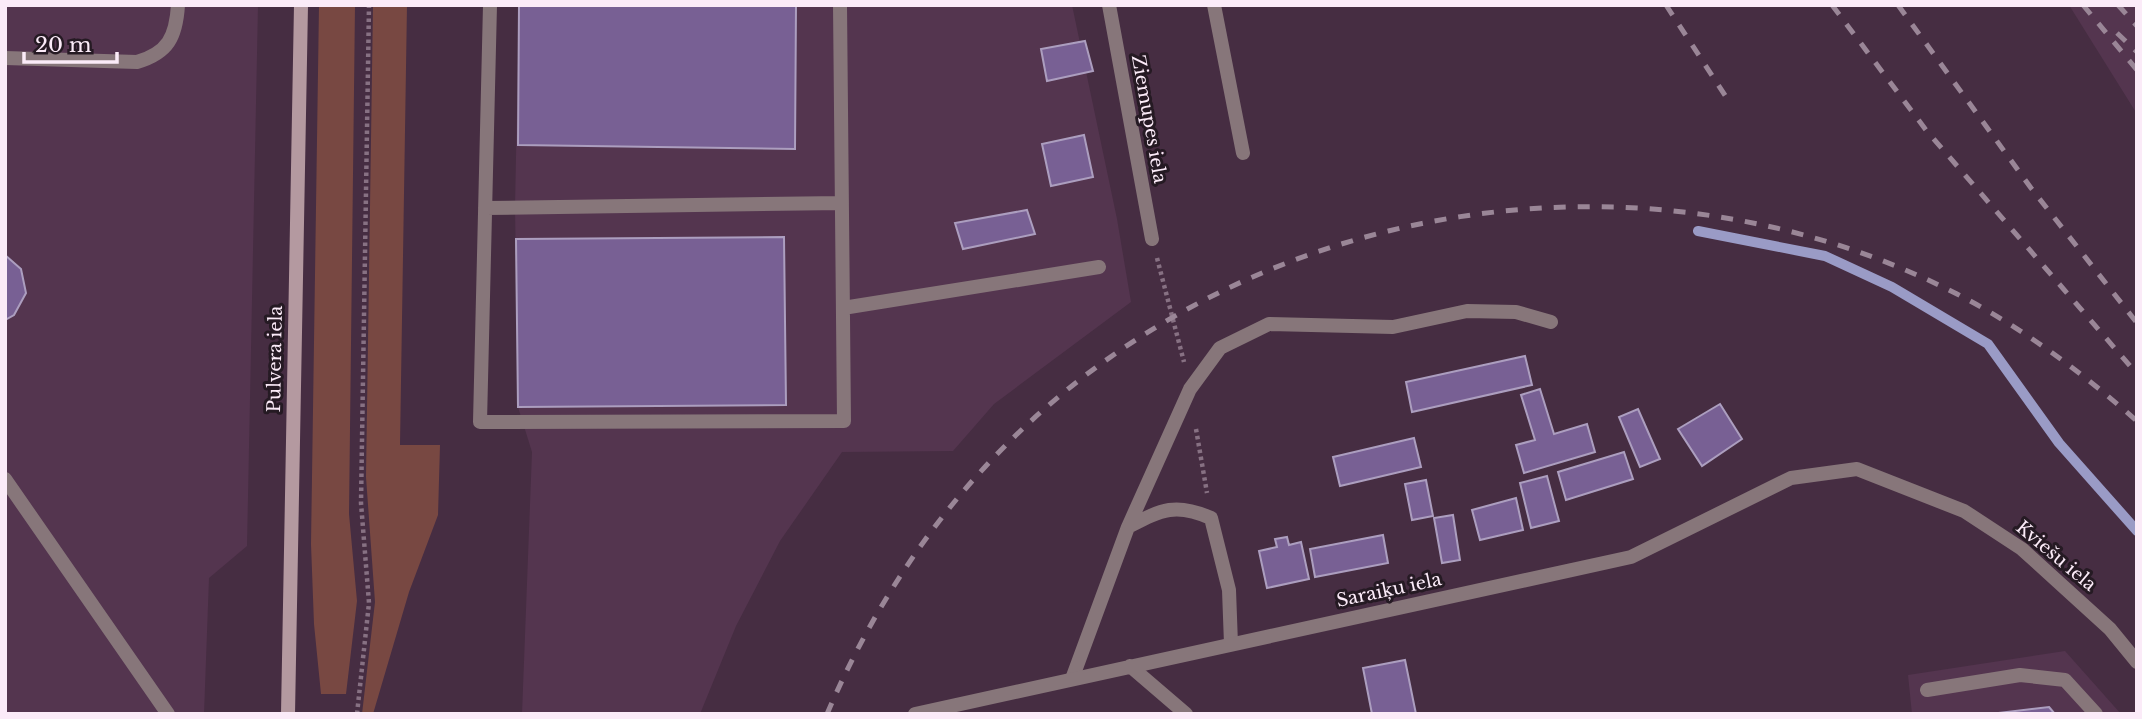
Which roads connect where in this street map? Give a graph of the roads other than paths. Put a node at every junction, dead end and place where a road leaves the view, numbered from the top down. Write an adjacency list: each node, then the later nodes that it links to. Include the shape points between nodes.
1 (178, 5): 7 (street, via 169,44 155,57 137,62)
2 (301, 5): 24 (main road, Pulvera iela)
3 (490, 5): 10 (street)
4 (840, 5): 9 (street)
5 (1109, 5): 11 (street, Ziemupes iela)
6 (1214, 5): 8 (street)
7 (5, 58)
8 (1243, 153)
9 (842, 203): 10 (street); 13 (street)
10 (485, 208): 13 (street, via 480,422 844,421)
11 (1152, 239)
12 (1099, 267): 13 (street)
13 (843, 308)
14 (1551, 322): 17 (street, via 1516,312 1467,311 1393,327 1269,324 1220,348 1190,389)
15 (1857, 469): 18 (street, Saraiķu iela, via 1791,478 1631,558); 19 (street, Kviešu iela, via 1964,511 2022,549 2110,629)
16 (5, 479): 23 (street)
17 (1128, 527): 18 (street, via 1162,510 1187,508 1211,518 1229,590); 21 (street)
18 (1231, 644): 20 (street, Saraiķu iela)
19 (2137, 662)
20 (1130, 666): 21 (street, Saraiķu iela); 26 (street)
21 (1072, 679): 25 (street, Saraiķu iela)
22 (1927, 690): 27 (street, via 2021,675 2065,680)
23 (168, 714)
24 (288, 714)
25 (915, 714)
26 (1186, 714)
27 (2096, 714)

